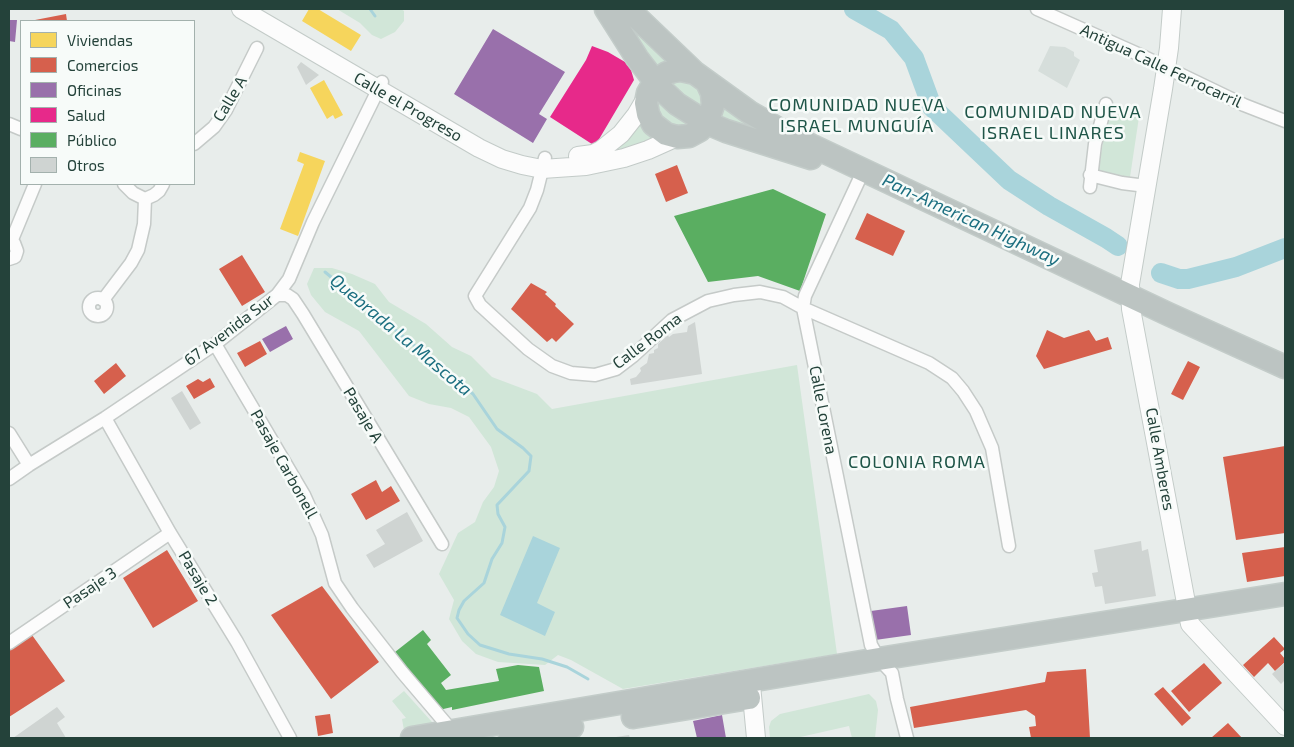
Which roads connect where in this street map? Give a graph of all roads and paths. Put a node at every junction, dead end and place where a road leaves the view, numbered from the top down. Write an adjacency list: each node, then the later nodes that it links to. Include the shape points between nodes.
1 (241, 9): 10 (street, Calle el Progreso)
2 (254, 9): 10 (street, Calle el Progreso)
3 (606, 9): 11 (highway, via 638,58)
4 (628, 9): 9 (highway)
5 (1037, 9): 8 (street, Antigua Calle Ferrocarril)
6 (1172, 9): 8 (street, Calle Amberes)
7 (258, 48): 16 (street, Calle A, via 226,110 214,127)
8 (1166, 68): 13 (street, Antigua Calle Ferrocarril); 22 (street, Calle Amberes)
9 (701, 77): 11 (highway, via 688,71 674,71 667,73); 14 (highway, via 713,99); 28 (highway, via 749,112 789,135)
10 (380, 86): 17 (street, Calle el Progreso, via 502,149); 26 (street, 67 Avenida Sur, via 313,222 289,279)
11 (651, 89): 14 (highway); 15 (highway, via 648,114 653,124 666,134); 17 (street, Calle el Progreso, via 621,134 601,150)
12 (1106, 104): 22 (street, via 1095,144 1090,181)
13 (1285, 121)
14 (707, 123): 15 (highway, via 695,134); 18 (highway, via 808,157)
15 (677, 137): 17 (street, Calle el Progreso, via 624,158 586,166)
16 (195, 143)
17 (544, 164): 29 (street, Calle Roma, via 530,208 475,296 480,305 528,349 552,366 571,373 595,375 616,369 672,320 708,301 760,292 783,297)
18 (859, 180): 28 (highway); 29 (street, Calle Lorena, via 805,296)
19 (35, 185): 24 (street)
20 (125, 185): 23 (street)
21 (162, 185): 23 (street, via 159,191)
22 (1146, 186): 28 (street, Calle Amberes, via 1130,284)
23 (145, 199): 27 (street, via 138,250)
24 (10, 241): 25 (street, via 18,251)
25 (9, 260)
26 (277, 295): 30 (street, 67 Avenida Sur); 38 (street, Pasaje A, via 287,295 303,314)
27 (103, 300)
28 (1131, 302): 31 (highway); 32 (highway); 42 (street, Calle Amberes)
29 (803, 308): 39 (street, Calle Roma, via 929,363 952,378 984,426 992,448); 44 (street, Calle Lorena, via 871,645)
30 (215, 344): 33 (street, 67 Avenida Sur); 47 (street, Pasaje Carbonell, via 304,495 322,535 335,583 396,665)
31 (1285, 367)
32 (1285, 378)
33 (105, 418): 35 (street, 67 Avenida Sur); 37 (street, Pasaje 2)
34 (9, 433): 35 (street)
35 (29, 465): 36 (street, 67 Avenida Sur)
36 (9, 479)
37 (170, 533): 43 (street, Pasaje 3); 48 (street, Pasaje 2, via 237,642)
38 (442, 544)
39 (1009, 546)
40 (1285, 594): 42 (highway)
41 (1285, 607): 42 (highway)
42 (1188, 617): 44 (highway); 46 (street)
43 (9, 643)
44 (885, 666): 45 (highway); 52 (street, Calle Lorena)
45 (752, 690): 47 (highway); 50 (highway); 51 (street)
46 (1285, 726)
47 (452, 732): 49 (highway)
48 (290, 738)
49 (412, 738)
50 (510, 738)
51 (756, 738)
52 (907, 738)

